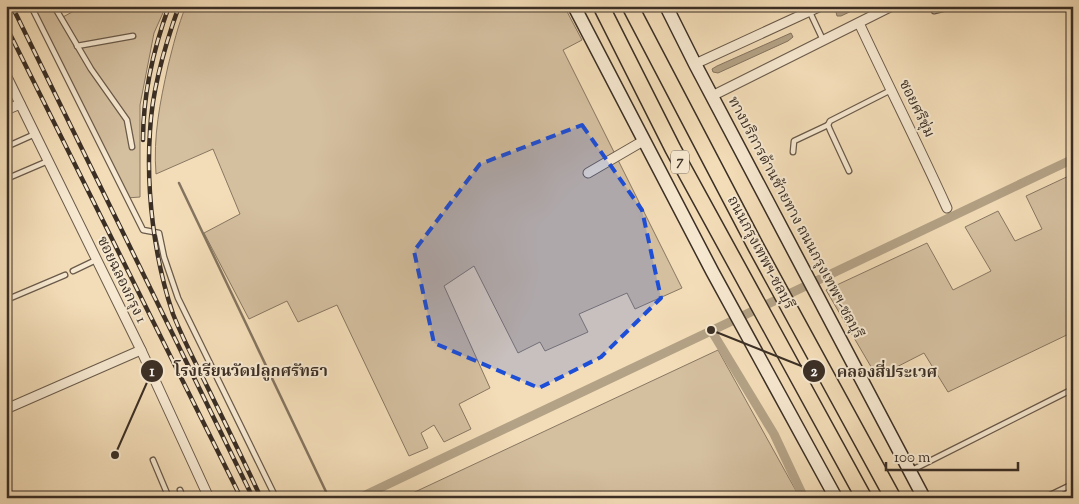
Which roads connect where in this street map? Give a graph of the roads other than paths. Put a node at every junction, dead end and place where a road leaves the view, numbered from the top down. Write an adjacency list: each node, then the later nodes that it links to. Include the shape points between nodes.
1 (31, 6): 47 (lane, via 143,230 159,233 178,298)
2 (54, 6): 15 (lane)
3 (574, 6): 24 (main road)
4 (601, 6): 49 (highway, ถนนกรุงเทพฯ-ชลบุรี / 7, via 673,149)
5 (630, 6): 50 (highway, ถนนกรุงเทพฯ-ชลบุรี / 7)
6 (666, 6): 16 (main road, ทางบริการด้านซ้ายทาง ถนนกรุงเทพฯ-ชลบุรี)
7 (821, 6): 11 (street)
8 (892, 6): 12 (street)
9 (932, 6): 10 (lane, via 934,11)
10 (946, 8)
11 (809, 9): 14 (lane); 16 (street)
12 (860, 22): 14 (street); 18 (street, ซอยศรีชุ่ม)
13 (133, 36): 15 (lane)
14 (823, 40): 19 (street)
15 (77, 46): 26 (lane, via 127,120)
16 (695, 64): 19 (main road, ทางบริการด้านซ้ายทาง ถนนกรุงเทพฯ-ชลบุรี)
17 (6, 75): 20 (street, ซอยฉลองกรุง 1)
18 (890, 90): 22 (lane, via 833,118); 32 (street, ซอยศรีชุ่ม)
19 (712, 96): 41 (main road, ทางบริการด้านซ้ายทาง ถนนกรุงเทพฯ-ชลบุรี)
20 (20, 104): 21 (street); 23 (street, ซอยฉลองกรุง 1)
21 (6, 110)
22 (828, 125): 27 (lane, via 794,142); 29 (lane)
23 (35, 134): 25 (lane); 28 (street, ซอยฉลองกรุง 1)
24 (638, 144): 30 (street); 48 (main road, via 712,271)
25 (6, 147)
26 (132, 147)
27 (792, 152)
28 (48, 161): 31 (lane); 33 (street, ซอยฉลองกรุง 1)
29 (849, 171)
30 (588, 173)
31 (6, 179)
32 (947, 208)
33 (96, 260): 34 (lane); 37 (street, ซอยฉลองกรุง 1)
34 (74, 271)
35 (65, 276): 36 (lane)
36 (6, 300)
37 (141, 350): 39 (street); 46 (street, ซอยฉลองกรุง 1)
38 (1073, 388): 41 (lane)
39 (6, 409)
40 (153, 460): 44 (lane)
41 (910, 471): 51 (main road, ทางบริการด้านซ้ายทาง ถนนกรุงเทพฯ-ชลบุรี)
42 (1073, 484): 52 (lane)
43 (180, 490): 45 (lane)
44 (169, 498)
45 (183, 498)
46 (209, 498)
47 (276, 498)
48 (836, 498)
49 (864, 498)
50 (893, 498)
51 (924, 498)
52 (1044, 498)

